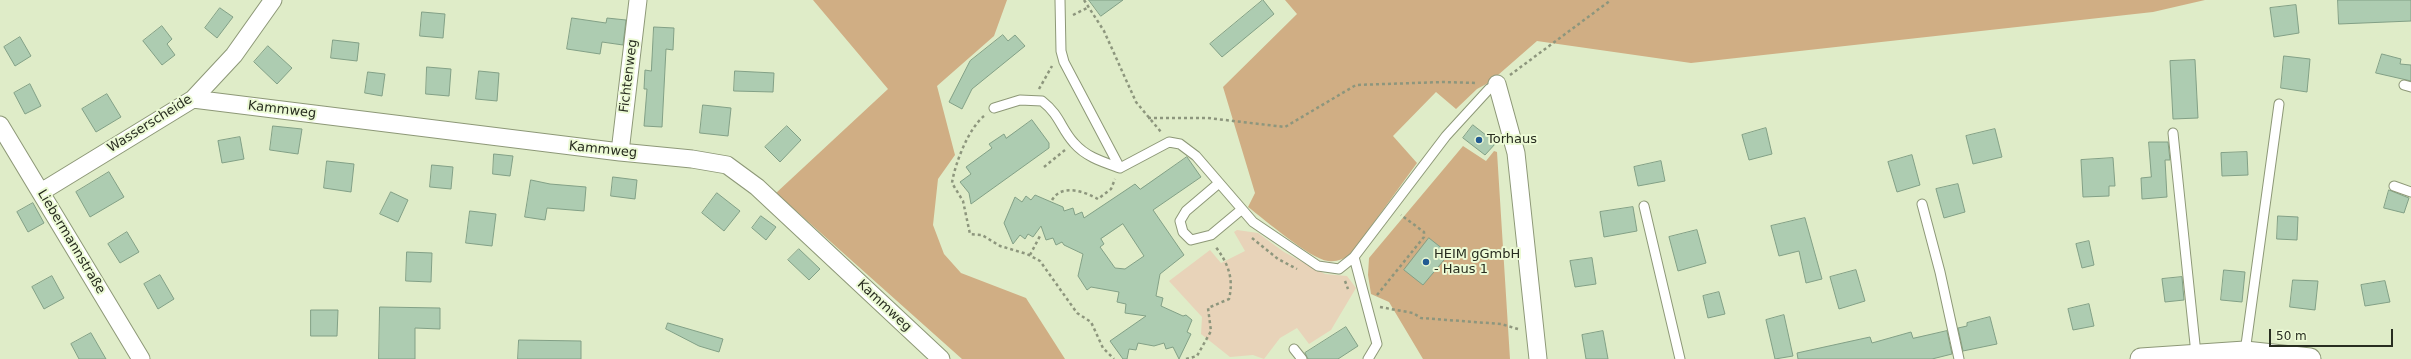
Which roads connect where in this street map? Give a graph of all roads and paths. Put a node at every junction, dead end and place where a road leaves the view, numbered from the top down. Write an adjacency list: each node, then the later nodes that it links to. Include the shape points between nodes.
1 (273, 0): 10 (street, Wasserscheide, via 234,55)
2 (638, 0): 19 (street, Fichtenweg)
3 (1060, 0): 7 (lane)
4 (1084, 0): 6 (path)
5 (1611, 0): 9 (path)
6 (1089, 6): 7 (path); 14 (path, via 1104,31 1136,102)
7 (1062, 21): 8 (lane)
8 (1061, 52): 11 (path); 21 (lane)
9 (1497, 84): 14 (path, via 1443,82 1356,85 1285,126 1208,118); 34 (lane, via 1489,89 1446,136); 36 (street, via 1516,153)
10 (192, 99): 19 (street, Kammweg); 24 (street, Wasserscheide)
11 (1032, 100): 13 (lane, via 1020,100); 18 (lane, via 1042,101 1050,107 1061,120)
12 (2279, 104): 39 (lane)
13 (994, 108): 33 (path, via 978,121 960,156 952,183 963,201 970,234 982,236 1000,246)
14 (1148, 118): 17 (path)
15 (0, 125): 24 (street, Liebermannstraße)
16 (2173, 133): 38 (lane)
17 (1169, 142): 21 (lane); 22 (lane, via 1180,144 1196,156)
18 (1073, 143): 20 (path); 21 (lane, via 1091,158)
19 (620, 152): 41 (street, Kammweg, via 692,158 727,165 757,187)
20 (1044, 167)
21 (1120, 168): 26 (path, via 1111,189 1098,199 1082,191 1060,192)
22 (1219, 183): 29 (lane); 32 (lane, via 1186,210 1180,221 1183,232 1191,240)
23 (2394, 186): 25 (lane)
24 (41, 192): 40 (street, Liebermannstraße)
25 (2411, 192)
26 (1052, 200)
27 (1922, 204): 48 (lane)
28 (1644, 206): 47 (lane)
29 (1242, 210): 32 (lane); 34 (lane, via 1253,222 1318,266 1339,269)
30 (1396, 212): 35 (path, via 1424,232 1424,237 1377,294)
31 (1041, 234): 33 (path)
32 (1208, 236): 43 (path, via 1226,261 1232,285 1229,299 1208,308 1211,331 1197,356)
33 (1030, 256): 42 (path, via 1040,261 1077,313 1090,322 1102,348)
34 (1354, 257): 35 (lane)
35 (1373, 305): 36 (path, via 1413,313 1421,318 1501,324); 45 (lane, via 1377,344)
36 (1534, 334): 46 (street)
37 (1294, 349): 44 (lane)
38 (2196, 354): 39 (street); 49 (street)
39 (2245, 356): 50 (street)
40 (141, 359)
41 (941, 359)
42 (1114, 359)
43 (1186, 359)
44 (1302, 359)
45 (1368, 359)
46 (1538, 359)
47 (1680, 359)
48 (1959, 359)
49 (2141, 359)
50 (2310, 359)

